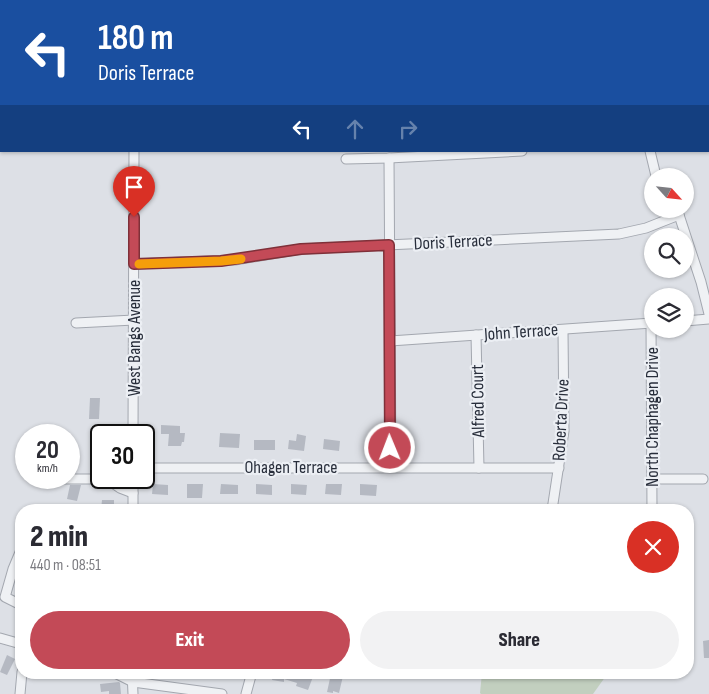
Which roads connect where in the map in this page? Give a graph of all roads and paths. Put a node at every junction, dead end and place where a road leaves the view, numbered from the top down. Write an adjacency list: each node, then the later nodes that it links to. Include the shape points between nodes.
1 (134, 152): 10 (street, West Bangs Avenue)
2 (503, 152): 4 (street)
3 (650, 152): 6 (street)
4 (389, 158): 5 (street); 9 (street)
5 (346, 159)
6 (654, 168)
7 (666, 218): 9 (street, Doris Terrace, via 646,228 619,234)
8 (680, 218): 11 (street)
9 (389, 245): 10 (street, Doris Terrace, via 301,249 221,261); 21 (street)
10 (134, 264): 14 (street, West Bangs Avenue)
11 (705, 281): 12 (street)
12 (709, 314)
13 (709, 319): 15 (street)
14 (134, 320): 16 (street); 22 (street, West Bangs Avenue)
15 (694, 320)
16 (76, 323)
17 (644, 324): 18 (street, John Terrace)
18 (563, 330): 19 (street, John Terrace); 26 (street, Roberta Drive, via 564,420)
19 (476, 335): 21 (street, John Terrace); 25 (street, Alfred Court)
20 (652, 338): 27 (street, North Chaphagen Drive)
21 (390, 342): 23 (street)
22 (133, 424)
23 (391, 467): 24 (street, Ohagen Terrace); 25 (street, Ohagen Terrace)
24 (155, 468)
25 (478, 468): 26 (street, Ohagen Terrace)
26 (558, 468): 33 (street, Roberta Drive)
27 (652, 479): 28 (street); 34 (street, North Chaphagen Drive)
28 (703, 479)
29 (123, 489): 31 (street)
30 (133, 489): 31 (street)
31 (133, 493): 32 (street)
32 (133, 504)
33 (553, 504)
34 (652, 504)
35 (15, 566): 36 (street, via 5,597)
36 (15, 602)
37 (0, 638): 38 (street)
38 (15, 642)
39 (21, 679): 43 (street)
40 (132, 679): 44 (street)
41 (143, 679): 45 (street)
42 (250, 679): 46 (street)
43 (20, 694)
44 (133, 694)
45 (222, 694)
46 (246, 694)

